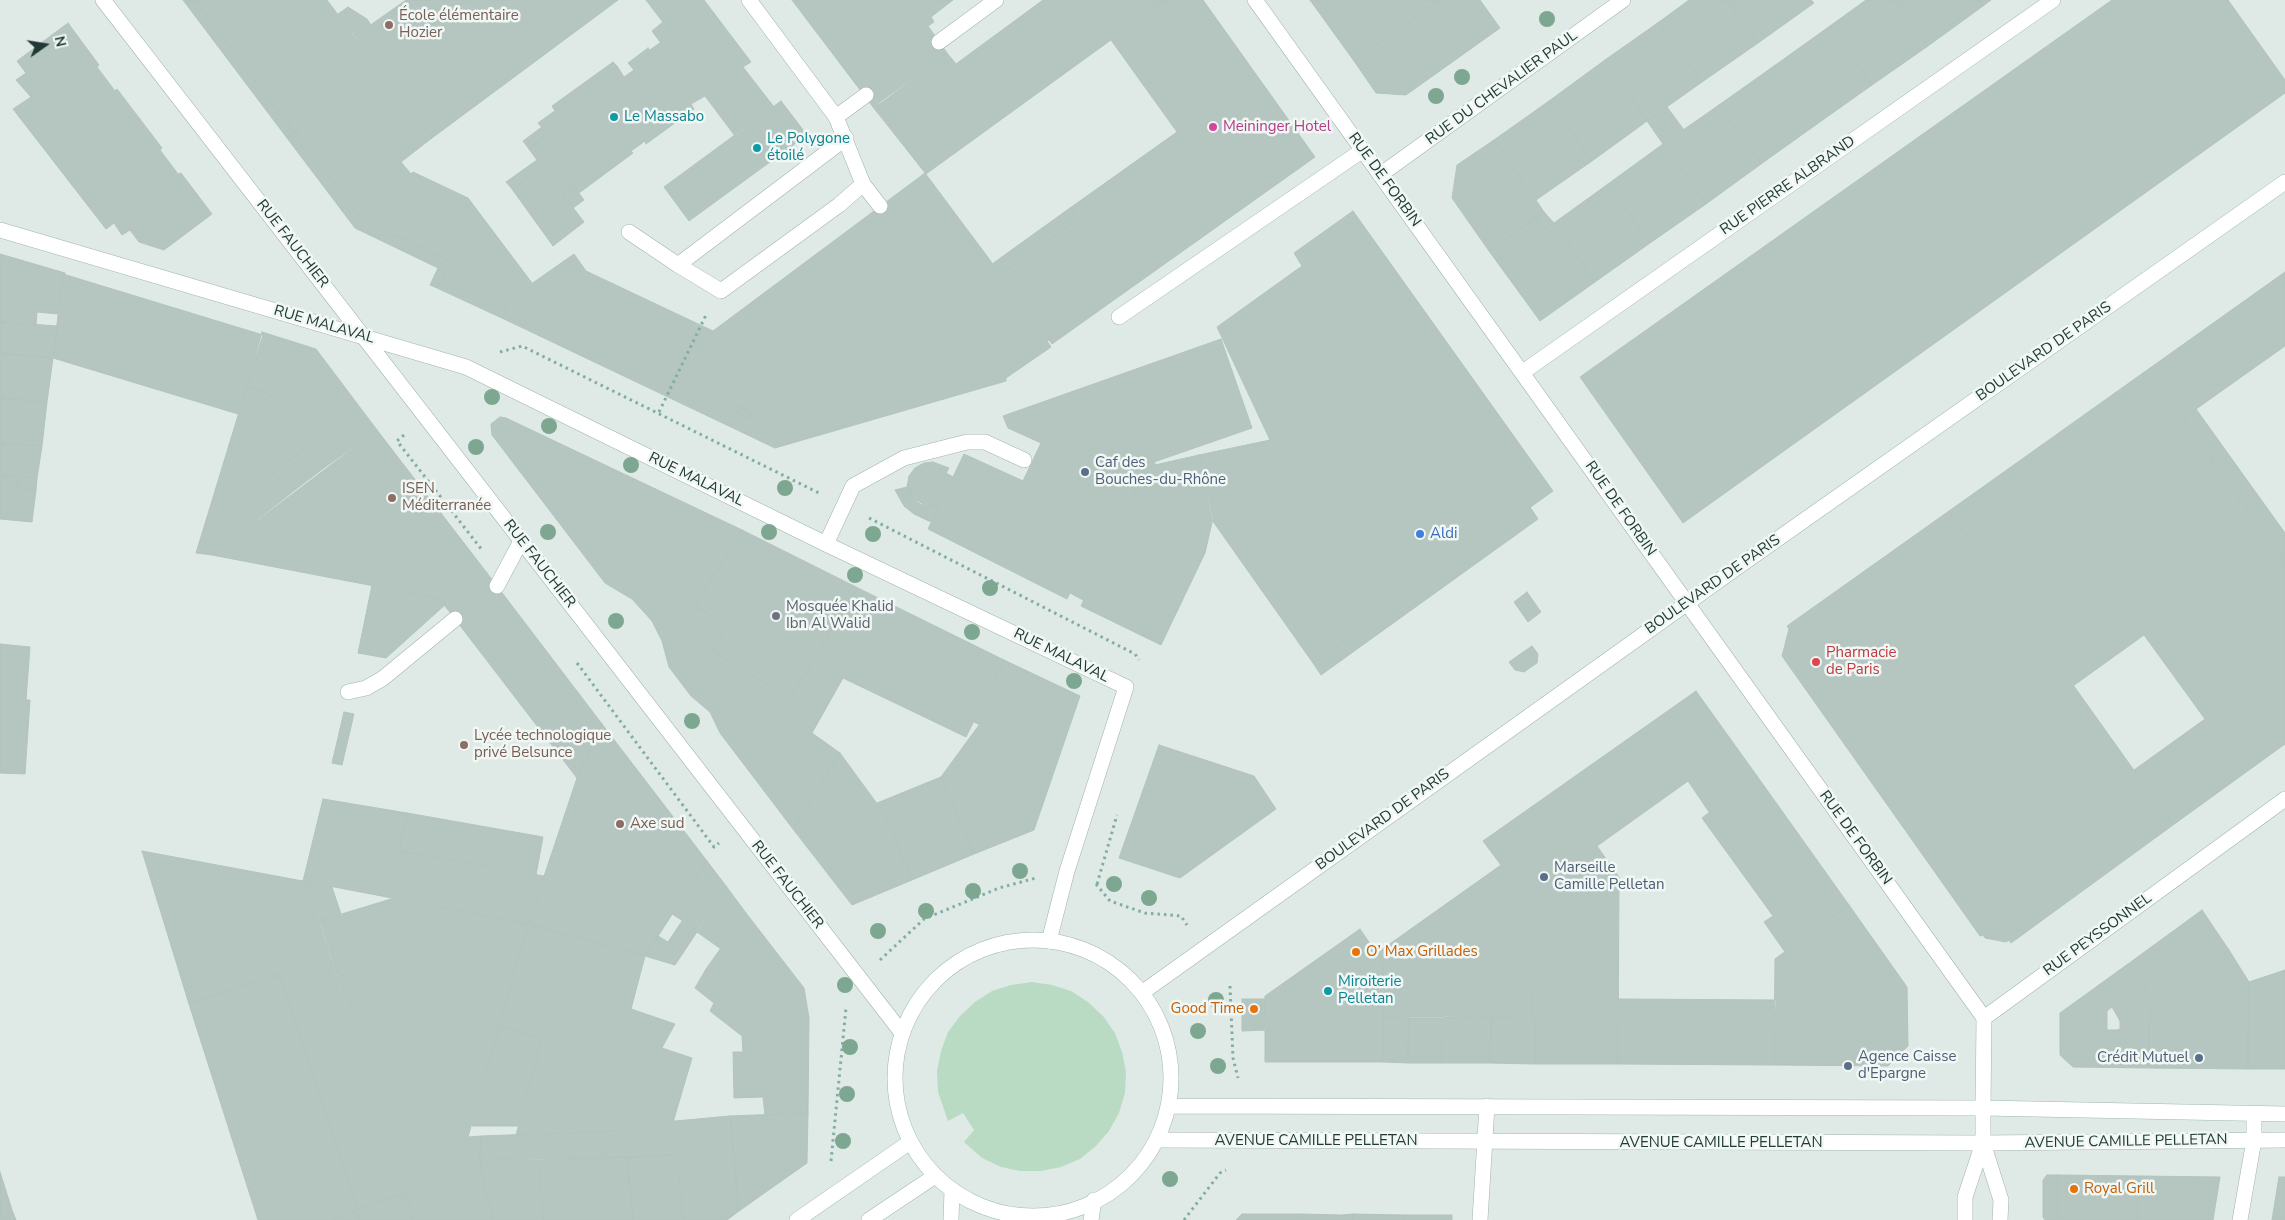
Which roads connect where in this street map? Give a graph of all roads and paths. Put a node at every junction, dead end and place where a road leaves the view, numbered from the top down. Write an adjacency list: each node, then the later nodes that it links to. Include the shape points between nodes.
1 (103, 0): 21 (street, RUE FAUCHIER)
2 (749, 0): 9 (street)
3 (996, 0): 7 (street)
4 (1255, 0): 11 (street, RUE DE FORBIN)
5 (1623, 0): 12 (street, RUE DU CHEVALIER PAUL)
6 (2053, 0): 22 (street, RUE PIERRE ALBRAND)
7 (939, 42)
8 (866, 96): 9 (street)
9 (836, 117): 10 (street)
10 (846, 138): 14 (street); 18 (street)
11 (1363, 150): 12 (street, RUE DE FORBIN); 19 (street)
12 (1380, 175): 22 (street, RUE DE FORBIN)
13 (2285, 182): 32 (street, BOULEVARD DE PARIS)
14 (863, 184): 15 (street); 18 (street, via 721,291)
15 (880, 206)
16 (0, 230): 21 (street, RUE MALAVAL)
17 (629, 232): 18 (street)
18 (678, 266)
19 (1119, 317)
20 (700, 324): 23 (path)
21 (363, 336): 27 (street, RUE FAUCHIER); 28 (street, RUE MALAVAL, via 466,367)
22 (1523, 372): 32 (street, RUE DE FORBIN)
23 (659, 412)
24 (735, 453): 26 (path)
25 (1024, 460): 28 (street, via 985,442 967,442 904,458 853,486)
26 (754, 461)
27 (521, 541): 30 (street); 47 (street, RUE FAUCHIER)
28 (826, 544): 41 (street, RUE MALAVAL, via 1126,687 1067,871)
29 (482, 550): 30 (path, via 485,540)
30 (506, 569): 31 (street)
31 (497, 586)
32 (1687, 603): 44 (street, BOULEVARD DE PARIS); 46 (street, RUE DE FORBIN)
33 (455, 620): 35 (street, via 382,679 366,688)
34 (572, 656): 37 (path)
35 (348, 692)
36 (2285, 799): 46 (street, RUE PEYSSONNEL)
37 (714, 847)
38 (1041, 872): 42 (path, via 1035,878 999,888 924,919)
39 (1091, 881): 40 (path, via 1110,901 1145,913)
40 (1181, 916)
41 (1049, 941): 44 (street, via 1085,949 1117,967); 47 (street, via 1005,941 962,959 927,989)
42 (881, 959)
43 (1230, 986): 48 (path, via 1233,1058)
44 (1142, 992): 49 (street, via 1158,1018 1168,1046 1172,1076)
45 (846, 1001): 60 (path)
46 (1984, 1018): 51 (street)
47 (902, 1033): 57 (street, via 895,1067 897,1106)
48 (1239, 1084)
49 (1170, 1106): 50 (street, AVENUE CAMILLE PELLETAN); 54 (street)
50 (1487, 1106): 51 (street, AVENUE CAMILLE PELLETAN); 58 (street)
51 (1983, 1108): 52 (street, AVENUE CAMILLE PELLETAN); 59 (street)
52 (2254, 1114): 53 (street, AVENUE CAMILLE PELLETAN); 55 (street)
53 (2285, 1114)
54 (1157, 1140): 58 (street, AVENUE CAMILLE PELLETAN); 64 (street, via 1145,1160 1122,1183)
55 (2254, 1140): 56 (street, AVENUE CAMILLE PELLETAN); 59 (street, AVENUE CAMILLE PELLETAN); 74 (street)
56 (2285, 1140)
57 (910, 1142): 62 (street); 66 (street)
58 (1485, 1142): 59 (street, AVENUE CAMILLE PELLETAN); 71 (street)
59 (1983, 1144): 72 (street, via 1965,1197); 73 (street, via 2000,1200)
60 (831, 1165)
61 (1227, 1169): 70 (path, via 1220,1173)
62 (935, 1176): 63 (street); 67 (street)
63 (952, 1190): 65 (street); 68 (street)
64 (1094, 1200): 65 (street, via 1079,1210 1042,1217); 69 (street)
65 (1001, 1218)
66 (797, 1220)
67 (868, 1220)
68 (951, 1220)
69 (1091, 1220)
70 (1184, 1220)
71 (1480, 1220)
72 (1965, 1220)
73 (2000, 1220)
74 (2240, 1220)

